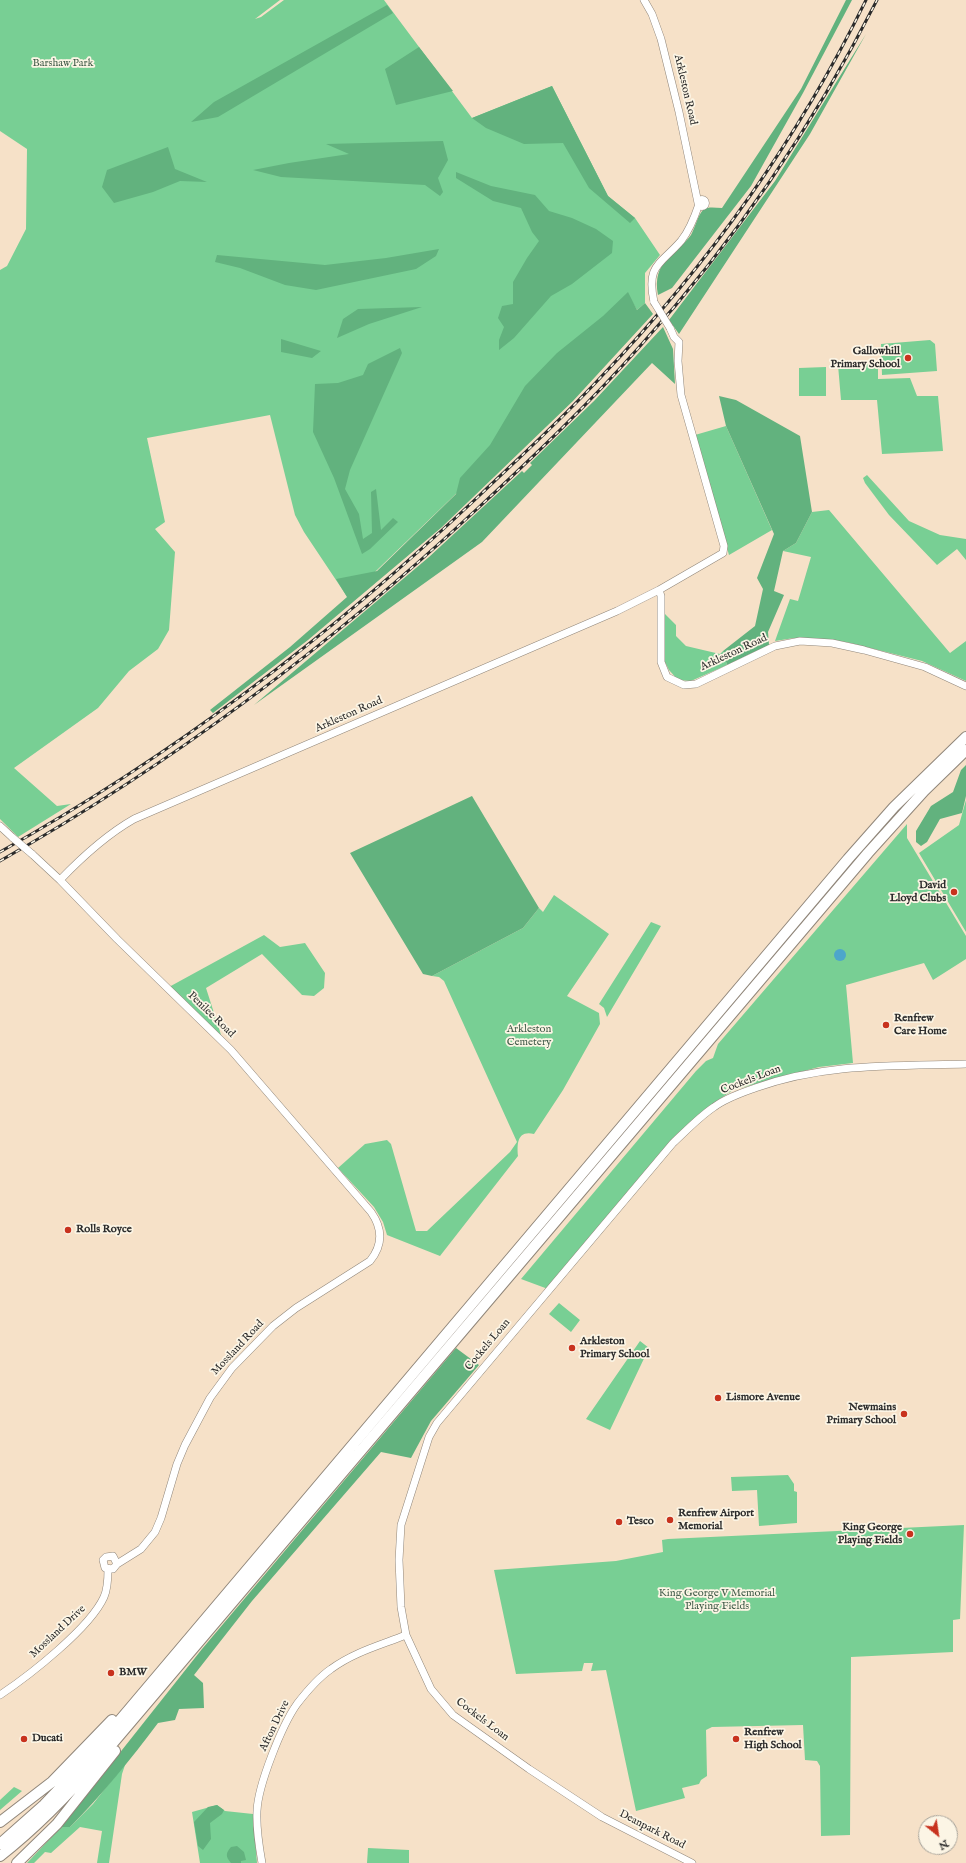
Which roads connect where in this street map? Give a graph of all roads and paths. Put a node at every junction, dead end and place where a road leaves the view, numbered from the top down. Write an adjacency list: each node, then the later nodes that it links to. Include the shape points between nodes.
1 (644, 0): 2 (street, Arkleston Road, bridge, via 661,39 700,203 686,234 654,270 654,302 679,342 681,395 725,549 720,556)
2 (659, 590): 3 (street, Arkleston Road, via 662,662 667,677 684,685 696,684 775,646 800,641 832,643 864,650 925,667); 7 (street, Arkleston Road, via 575,629 134,820 106,837)
3 (966, 686)
4 (966, 737): 10 (highway, via 864,840)
5 (966, 750): 14 (highway, via 924,791 868,853)
6 (0, 826): 7 (street, Penilee Road, bridge)
7 (60, 880): 9 (street, Penilee Road, via 231,1050 265,1088 372,1212 380,1229)
8 (966, 1064): 13 (street, Cockels Loan, via 848,1067 796,1075 738,1094 714,1106 673,1143 437,1423 428,1437 401,1525 401,1607)
9 (381, 1240): 11 (street, Mossland Road, via 370,1260 296,1308 273,1326 232,1368 210,1398 185,1445 155,1532 141,1549)
10 (305, 1499): 17 (highway, via 80,1754 52,1782); 18 (highway, via 82,1765 49,1800)
11 (116, 1564): 12 (street, via 113,1569); 12 (street, via 113,1556 106,1557 103,1563)
12 (108, 1569): 15 (street, Mossland Drive, via 105,1595 94,1614 43,1662)
13 (406, 1635): 16 (street, Cockels Loan, via 431,1689 453,1715); 21 (street, Afton Drive, via 360,1652 340,1663 314,1684 296,1705 274,1753 258,1799 258,1839)
14 (166, 1682): 19 (highway, via 63,1800); 20 (highway, via 72,1807)
15 (0, 1695)
16 (602, 1817): 22 (street, Deanpark Road)
17 (0, 1822)
18 (0, 1844)
19 (0, 1856)
20 (16, 1863)
21 (262, 1863)
22 (692, 1863)

